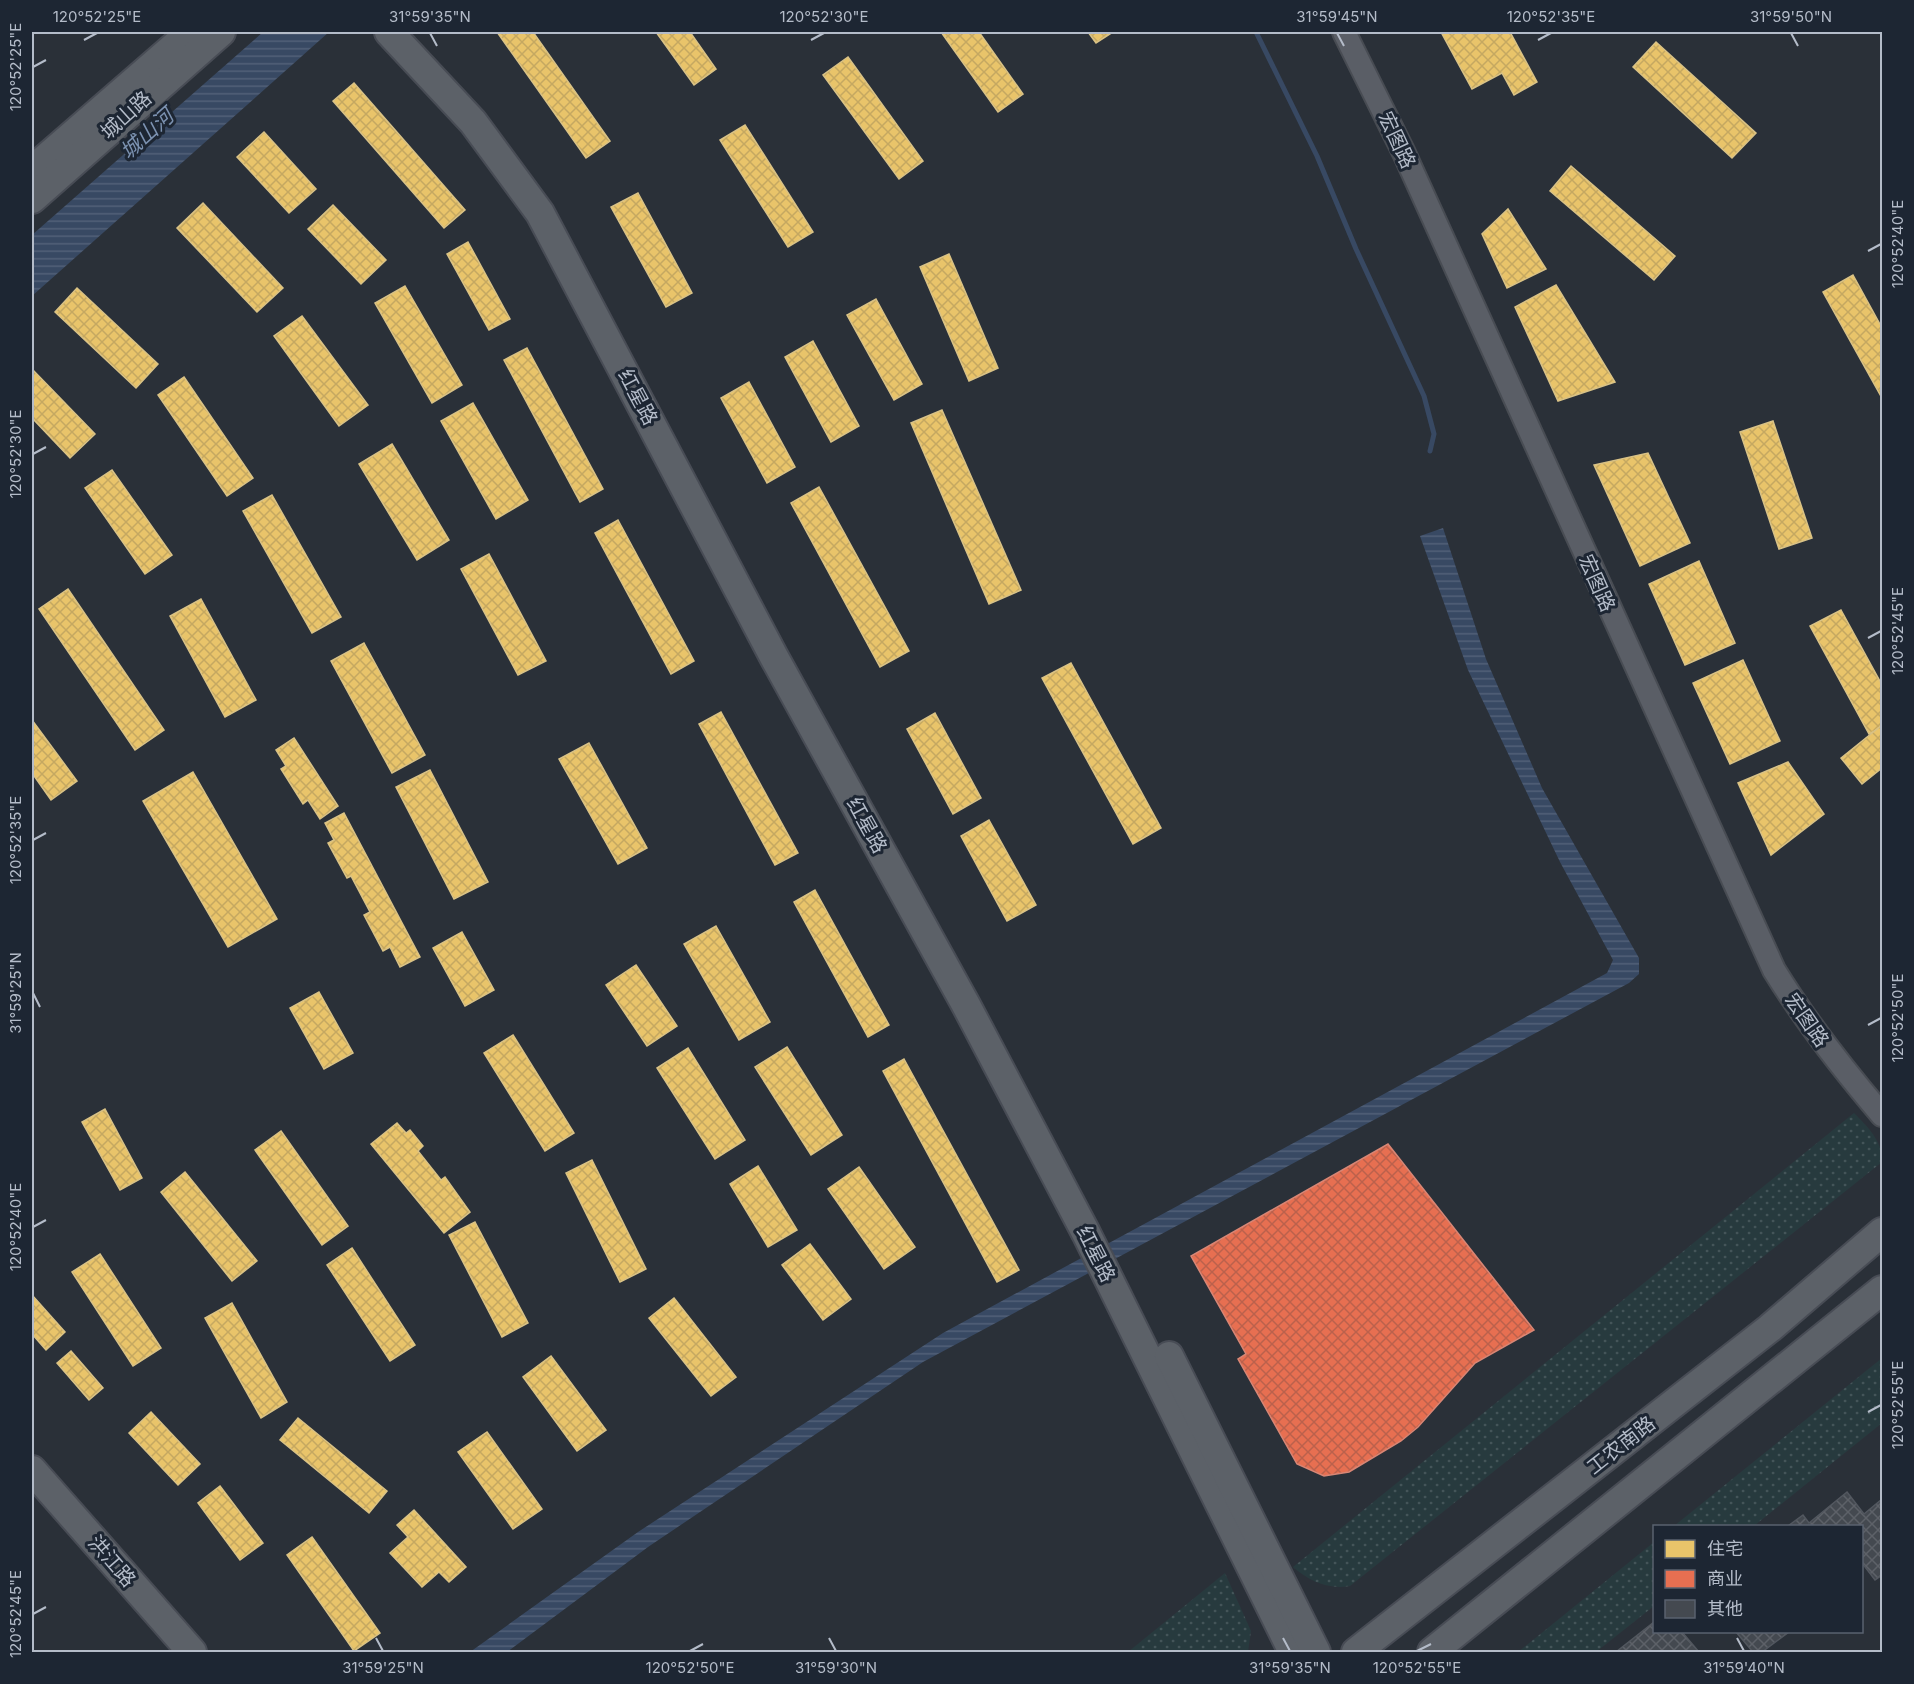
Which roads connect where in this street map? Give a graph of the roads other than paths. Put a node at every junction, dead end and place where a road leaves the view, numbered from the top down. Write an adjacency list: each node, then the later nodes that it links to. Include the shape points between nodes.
1 (191, 32): 6 (main road, 城山路)
2 (220, 32): 7 (main road, 城山路)
3 (389, 32): 9 (main road, 红星路, via 473,122 540,213 774,657)
4 (414, 32): 9 (main road, 红星路, via 487,114 556,203)
5 (1344, 32): 8 (street, 宏图路, via 1404,153 1774,970 1822,1042)
6 (32, 170)
7 (32, 199)
8 (1882, 1115)
9 (1094, 1229): 11 (main road, 红星路)
10 (1882, 1232): 19 (main road, 工农南路, via 1770,1328)
11 (1115, 1269): 17 (main road, 红星路); 18 (main road, 红星路)
12 (1882, 1290): 20 (main road)
13 (32, 1470): 16 (main road, 洪江路)
14 (32, 1489): 15 (main road, 洪江路)
15 (171, 1653)
16 (192, 1653)
17 (1293, 1653)
18 (1316, 1653)
19 (1356, 1653)
20 (1431, 1653)

